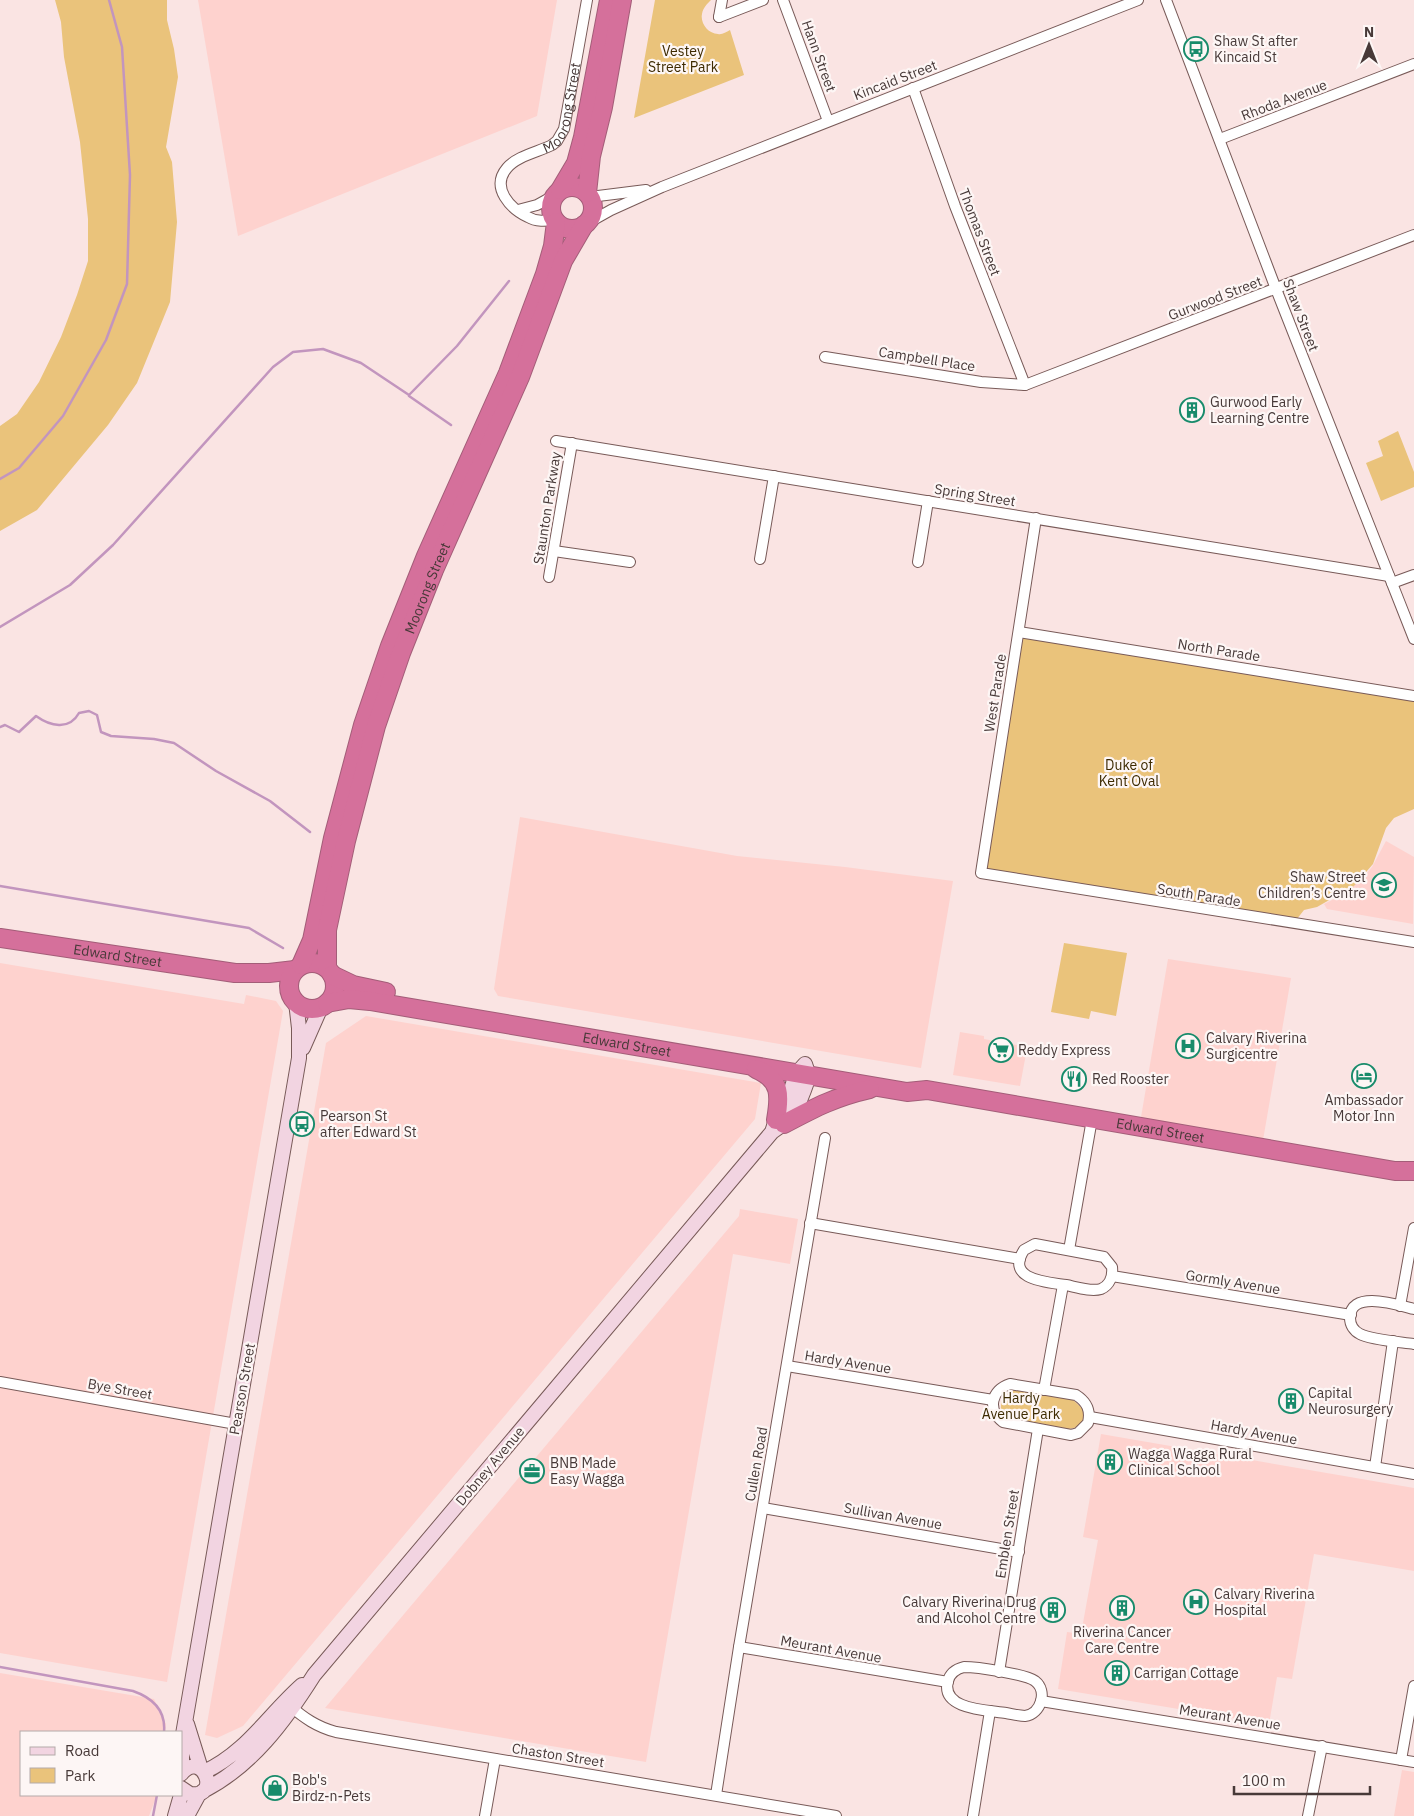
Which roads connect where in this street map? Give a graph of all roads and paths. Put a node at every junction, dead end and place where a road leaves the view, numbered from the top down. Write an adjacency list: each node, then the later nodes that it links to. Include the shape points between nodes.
1 (587, 0): 17 (street, Moorong Street, via 564,130 552,145 512,163 502,176 503,196)
2 (610, 0): 15 (highway, Moorong Street, via 576,163)
3 (622, 0): 16 (highway, via 592,156)
4 (722, 0): 5 (street, via 719,17)
5 (763, 0)
6 (784, 0): 12 (street, Hann Street)
7 (1138, 0): 9 (street, Kincaid Street)
8 (1166, 0): 13 (street, Shaw Street)
9 (1121, 3): 11 (street, Kincaid Street)
10 (1414, 64): 13 (street, Rhoda Avenue)
11 (913, 88): 12 (street, Kincaid Street); 23 (street, Thomas Street)
12 (828, 121): 14 (street, Kincaid Street)
13 (1220, 139): 21 (street, Shaw Street)
14 (662, 186): 16 (street, Kincaid Street); 19 (street, Kincaid Street)
15 (557, 193): 16 (highway, via 574,186); 17 (street, via 537,205); 18 (highway, via 551,208)
16 (589, 195): 19 (highway, via 593,211)
17 (518, 210): 18 (street, Moorong Street, via 537,220)
18 (555, 221): 19 (highway, via 571,229); 42 (highway, Moorong Street, via 553,246 545,274 508,373 426,556 363,724 333,838 312,940)
19 (585, 225): 43 (highway, Moorong Street, via 563,261 520,377 434,570 376,726 327,930)
20 (1414, 235): 21 (street, Gurwood Street)
21 (1276, 289): 23 (street, Gurwood Street); 35 (street, Shaw Street)
22 (825, 357): 23 (street, Campbell Place, via 981,382)
23 (1025, 385)
24 (556, 441): 25 (street, Spring Street)
25 (572, 443): 26 (street, Spring Street); 29 (street, Staunton Parkway)
26 (774, 476): 27 (street, Spring Street); 30 (street)
27 (928, 501): 28 (street, Spring Street); 32 (street)
28 (1036, 518): 35 (street, Spring Street); 36 (street, West Parade)
29 (554, 551): 31 (street); 34 (street, Staunton Parkway)
30 (760, 560)
31 (630, 562)
32 (918, 562)
33 (1414, 575): 35 (street)
34 (549, 577)
35 (1391, 580): 37 (street, Shaw Street)
36 (1019, 632): 38 (street, North Parade); 39 (street, West Parade)
37 (1414, 639)
38 (1414, 696)
39 (981, 873): 41 (street, South Parade)
40 (0, 938): 44 (highway, Edward Street)
41 (1414, 942)
42 (298, 968): 43 (highway, via 317,963); 44 (highway, Edward Street, via 270,973); 45 (highway, via 289,982)
43 (329, 972): 46 (highway, via 334,990); 49 (highway, Edward Street, via 353,985 372,989)
44 (235, 973): 45 (highway, Edward Street, via 267,983)
45 (294, 1000): 46 (highway, via 308,1008); 47 (street, Pearson Street, via 300,1028)
46 (324, 1005): 47 (street, Pearson Street); 48 (highway, Edward Street, via 370,1000)
47 (299, 1058): 74 (street, Pearson Street)
48 (748, 1066): 49 (highway, Edward Street); 53 (highway, via 769,1077 778,1089)
49 (803, 1071): 50 (highway, Edward Street); 51 (highway, Edward Street, via 910,1081); 53 (street, Dobney Avenue, via 795,1112)
50 (878, 1087): 51 (highway, Edward Street, via 907,1092); 53 (highway, via 844,1095)
51 (927, 1090): 52 (highway, Edward Street)
52 (1092, 1119): 55 (highway, Edward Street); 60 (street)
53 (777, 1126): 85 (street, Dobney Avenue)
54 (825, 1138): 58 (street, Cullen Road)
55 (1395, 1171): 56 (highway, Edward Street); 57 (highway, Edward Street)
56 (1414, 1171)
57 (1414, 1177)
58 (810, 1223): 61 (street); 69 (street, Cullen Road)
59 (1414, 1228): 64 (street)
60 (1069, 1250): 61 (street, via 1035,1244 1024,1250); 62 (street, via 1104,1257 1112,1267)
61 (1020, 1259): 63 (street, via 1021,1269 1029,1278)
62 (1112, 1276): 63 (street, via 1107,1285 1096,1290); 66 (street, Gormly Avenue)
63 (1063, 1285): 71 (street)
64 (1400, 1306): 65 (street); 66 (street, via 1366,1300 1355,1306)
65 (1414, 1309)
66 (1351, 1315): 67 (street, via 1351,1325 1359,1334)
67 (1393, 1341): 68 (street); 76 (street)
68 (1414, 1344)
69 (787, 1366): 72 (street, Hardy Avenue); 78 (street, Cullen Road)
70 (0, 1382): 74 (street, Bye Street)
71 (1044, 1390): 72 (street, via 1010,1384 1003,1386); 73 (street, via 1076,1395 1087,1405)
72 (993, 1400): 75 (street, via 994,1412 1003,1422)
73 (1090, 1417): 75 (street, via 1084,1429 1071,1435); 76 (street, Hardy Avenue)
74 (236, 1424): 87 (street, Pearson Street)
75 (1038, 1429): 79 (street, Emblen Street)
76 (1375, 1467): 77 (street, Hardy Avenue)
77 (1414, 1474)
78 (762, 1508): 79 (street, Sullivan Avenue); 80 (street, Cullen Road)
79 (1019, 1552): 81 (street, Emblen Street)
80 (739, 1647): 82 (street, Meurant Avenue); 96 (street, Cullen Road)
81 (999, 1672): 82 (street, via 964,1667 952,1673); 84 (street, via 1033,1680 1041,1690)
82 (948, 1682): 86 (street, via 948,1694 957,1704)
83 (1414, 1686): 90 (street)
84 (1041, 1701): 86 (street, via 1036,1710 1024,1716); 88 (street, Meurant Avenue)
85 (288, 1704): 89 (street, Chaston Street, via 310,1722 336,1732); 92 (street, via 238,1751 216,1766); 95 (street, Dobney Avenue, via 247,1761)
86 (990, 1711): 102 (street)
87 (186, 1719): 92 (street, Pearson Street); 93 (street, Pearson Street)
88 (1322, 1746): 90 (street, Meurant Avenue); 103 (street)
89 (495, 1759): 96 (street, Chaston Street); 100 (street)
90 (1401, 1760): 91 (street, Meurant Avenue)
91 (1414, 1762)
92 (202, 1770): 93 (street, via 193,1767); 95 (street, Pearson Street, via 208,1779 206,1788)
93 (182, 1773)
94 (182, 1791): 95 (street)
95 (201, 1792): 99 (street)
96 (716, 1795): 101 (street, Chaston Street)
97 (180, 1796): 98 (street)
98 (176, 1816)
99 (187, 1816)
100 (485, 1816)
101 (836, 1816)
102 (973, 1816)
103 (1308, 1816)

